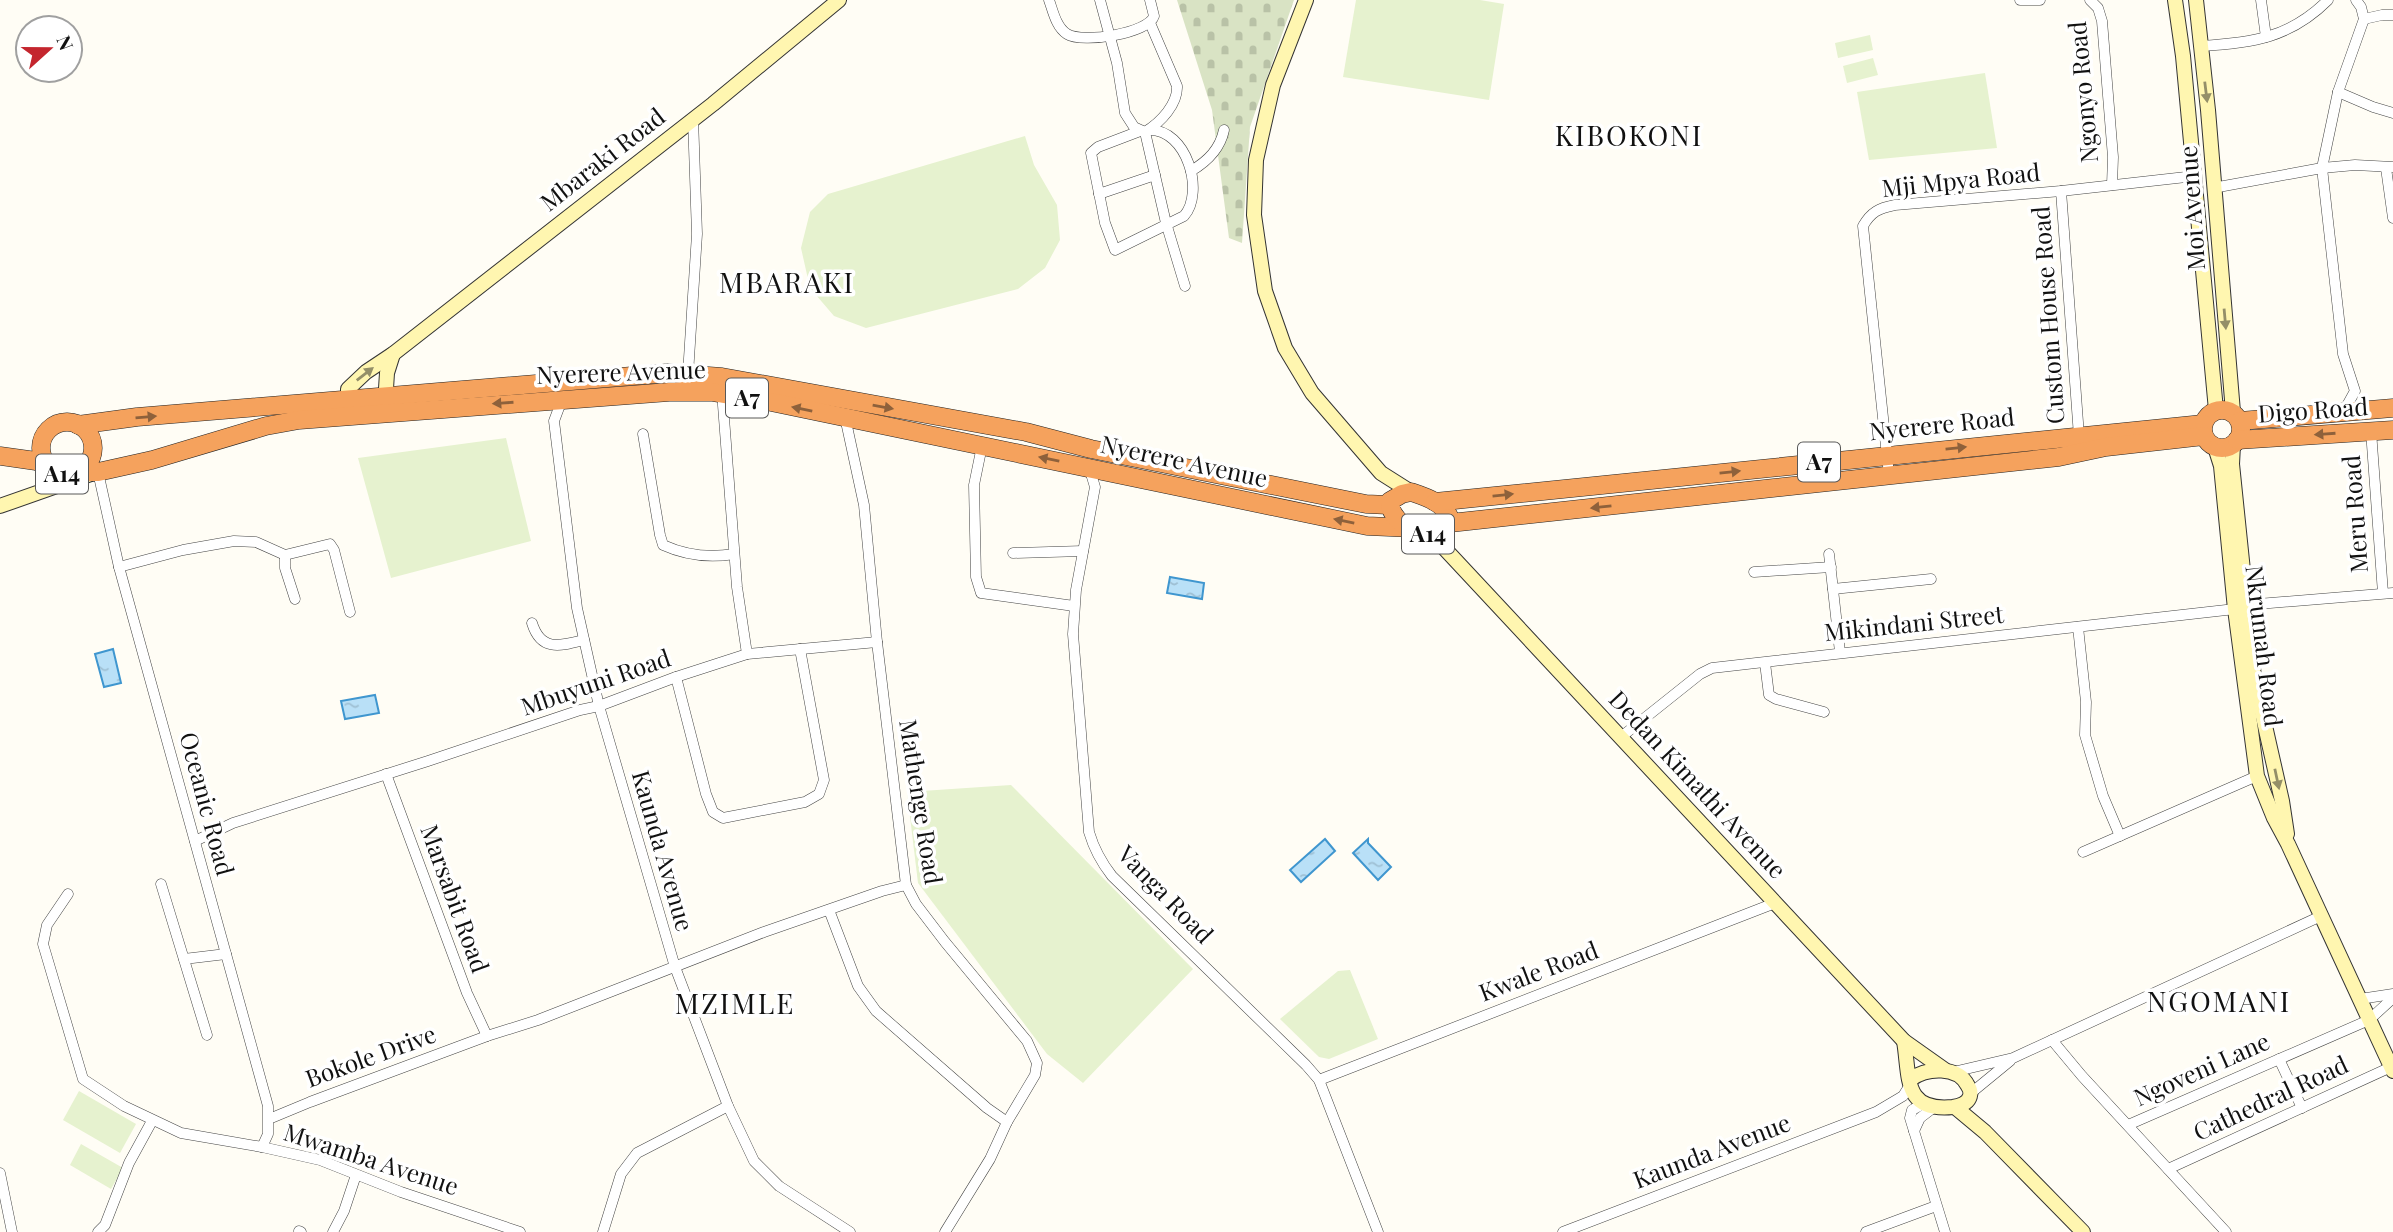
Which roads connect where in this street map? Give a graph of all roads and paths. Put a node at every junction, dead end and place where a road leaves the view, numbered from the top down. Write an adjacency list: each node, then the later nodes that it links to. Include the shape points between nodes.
1 (839, 0): 24 (street, Mbaraki Road)
2 (1049, 0): 18 (street, via 1064,32 1091,39)
3 (1100, 0): 18 (street)
4 (1150, 0): 16 (street, via 1154,16)
5 (1306, 0): 78 (street, via 1273,85 1259,141 1254,179 1257,247 1270,309 1290,358 1320,405)
6 (2020, 0): 7 (street, Ngonyo Road)
7 (2040, 0)
8 (2090, 0): 34 (street, Ngonyo Road, via 2102,21)
9 (2175, 0): 17 (street, Moi Avenue)
10 (2196, 0): 20 (street, Moi Avenue)
11 (2261, 0): 19 (street)
12 (2328, 0): 19 (street, via 2297,26)
13 (2356, 0): 15 (street)
14 (2393, 15): 15 (street)
15 (2364, 19): 22 (street)
16 (1150, 23): 18 (street); 26 (street, via 1177,93 1166,113)
17 (2181, 33): 20 (street); 21 (street, Moi Avenue)
18 (1110, 36): 26 (street, via 1125,113 1131,124)
19 (2266, 37): 20 (street)
20 (2201, 45): 21 (street); 27 (street, Moi Avenue, one-way to 27)
21 (2183, 56): 28 (street, Moi Avenue)
22 (2338, 92): 23 (street); 30 (street)
23 (2393, 113)
24 (693, 118): 41 (street, Mbaraki Road); 43 (street, via 697,234)
25 (1224, 130): 31 (street, via 1212,155)
26 (1145, 131): 31 (street, via 1165,132 1186,155); 32 (street); 37 (street, via 1093,149)
27 (2212, 159): 28 (street); 35 (street, Moi Avenue)
28 (2193, 160): 33 (street, Moi Avenue)
29 (2389, 168): 30 (street, via 2355,165); 38 (street)
30 (2322, 169): 35 (street); 52 (street, via 2343,354 2355,391)
31 (1191, 171): 39 (street, via 1188,211)
32 (1155, 175): 37 (street); 39 (street)
33 (2195, 176): 34 (street, Mji Mpya Road); 57 (street, Moi Avenue)
34 (2112, 185): 36 (street, Mji Mpya Road)
35 (2213, 188): 57 (street, Moi Avenue, one-way to 57)
36 (2061, 191): 62 (street, Custom House Road); 70 (street, Mji Mpya Road, via 1895,205 1868,217 1863,226)
37 (1099, 194): 39 (street, via 1115,250)
38 (2393, 218)
39 (1166, 223): 40 (street)
40 (1185, 286)
41 (393, 354): 49 (street); 50 (street, Mbaraki Road, one-way to 41, via 348,389)
42 (668, 373): 43 (highway, Nyerere Avenue / A7); 45 (highway, Nyerere Avenue / A7); 46 (highway)
43 (688, 374): 44 (highway, Nyerere Avenue / A7)
44 (722, 386): 46 (highway, Nyerere Avenue / A7); 48 (highway, Nyerere Avenue / A7); 53 (highway, Nyerere Avenue / A7, one-way to 44); 97 (street)
45 (563, 391): 46 (highway, Nyerere Avenue / A7); 47 (highway, Nyerere Avenue / A7); 54 (street, Kaunda Avenue)
46 (669, 392)
47 (539, 393): 49 (highway, Nyerere Avenue / A7); 54 (street, Kaunda Avenue)
48 (841, 400): 53 (street, Mathenge Road); 60 (highway, Nyerere Avenue / A7, one-way to 60)
49 (385, 405): 50 (highway, Nyerere Avenue / A7)
50 (348, 408): 56 (highway, Nyerere Avenue / A7, one-way to 50, via 138,417); 76 (highway, Nyerere Avenue / A7)
51 (2393, 408): 52 (highway, Digo Road / A7)
52 (2344, 411): 57 (highway, Digo Road / A7)
53 (845, 418): 55 (highway, Nyerere Avenue / A7); 113 (street, Mathenge Road, via 864,505)
54 (554, 421): 112 (street, Kaunda Avenue)
55 (869, 423): 60 (highway); 67 (highway, Nyerere Avenue / A7)
56 (78, 425): 63 (highway, A14, via 57,425); 75 (highway, A14, via 93,444 90,461)
57 (2223, 429): 59 (highway, Digo Road / A7, one-way to 57); 65 (highway, Nyerere Road / A7); 108 (street, Nkrumah Road, via 2232,464)
58 (2393, 430): 59 (highway, Digo Road / A7)
59 (2371, 431): 105 (street, Meru Road)
60 (1026, 432): 72 (highway, Nyerere Avenue / A7)
61 (643, 434): 97 (street, via 663,545 691,554)
62 (2079, 436): 64 (highway, Nyerere Road / A7); 65 (highway, Nyerere Road / A7)
63 (44, 438): 66 (highway, via 25,446); 74 (highway, A14, via 42,452)
64 (2058, 438): 70 (highway, Nyerere Road / A7, one-way to 64); 71 (highway)
65 (2106, 440): 71 (highway, Nyerere Road / A7)
66 (0, 445)
67 (982, 446): 72 (highway, Nyerere Avenue / A7, one-way to 67); 107 (street, via 974,485 976,577 981,593)
68 (1114, 454): 72 (highway, Nyerere Avenue / A7); 73 (highway, Nyerere Avenue / A7); 77 (street)
69 (0, 456): 74 (highway)
70 (1886, 456): 79 (street, Mji Mpya Road); 80 (highway, Nyerere Road / A7, one-way to 70)
71 (2059, 457): 79 (highway, Nyerere Road / A7)
72 (1090, 458): 77 (highway, Nyerere Avenue / A7); 84 (street, Vanga Road)
73 (1154, 462): 81 (highway); 83 (highway, Nyerere Avenue / A7)
74 (51, 468): 75 (highway, A14, via 62,474); 86 (street)
75 (78, 472): 76 (highway, Nyerere Avenue / A7)
76 (98, 472): 86 (street); 100 (street, Oceanic Road)
77 (1110, 472): 81 (highway, Nyerere Avenue / A7); 84 (street)
78 (1381, 473): 85 (street); 89 (street)
79 (1889, 475): 87 (highway, Nyerere Road / A7)
80 (1653, 480): 82 (highway, Nyerere Road / A7); 87 (highway)
81 (1150, 481): 91 (highway, Nyerere Avenue / A7)
82 (1628, 482): 88 (highway, Nyerere Road / A7, one-way to 82); 90 (highway)
83 (1270, 485): 89 (highway, Nyerere Avenue / A7, via 1366,504); 91 (highway)
84 (1095, 487): 95 (street, Vanga Road)
85 (1411, 492): 88 (highway, A14); 89 (highway, A14)
86 (37, 494): 92 (street)
87 (1654, 501): 90 (highway, Nyerere Road / A7)
88 (1436, 502): 94 (highway, A14, via 1447,511)
89 (1390, 503): 93 (highway, A14, via 1393,515)
90 (1629, 504): 94 (highway, Nyerere Road / A7, one-way to 94)
91 (1268, 505): 93 (highway, Nyerere Avenue / A7, one-way to 91, via 1367,526)
92 (0, 506)
93 (1412, 528): 94 (highway, A14)
94 (1443, 528): 121 (street, Dedan Kimathi Avenue, via 1456,560)
95 (1083, 551): 96 (street); 107 (street, Vanga Road)
96 (1013, 553)
97 (734, 554): 116 (street)
98 (1829, 554): 101 (street)
99 (285, 555): 100 (street, via 256,542 234,541); 106 (street); 109 (street, via 330,544)
100 (119, 567): 127 (street, Oceanic Road)
101 (1831, 567): 102 (street); 104 (street)
102 (1754, 572)
103 (1931, 579): 104 (street)
104 (1833, 589): 115 (street)
105 (2388, 593): 108 (street, Mikindani Street)
106 (295, 599)
107 (1074, 606): 150 (street, Vanga Road, via 1089,832 1101,863)
108 (2240, 607): 111 (street, Mikindani Street); 122 (street, Nkrumah Road); 123 (street, Nkrumah Road)
109 (350, 612)
110 (531, 623): 112 (street, via 546,644)
111 (2078, 627): 115 (street, Mikindani Street); 126 (street, via 2085,735)
112 (584, 640): 119 (street, Kaunda Avenue)
113 (877, 642): 114 (street, Mbuyuni Road); 131 (street, Mathenge Road)
114 (800, 649): 116 (street, Mbuyuni Road); 118 (street, via 824,780 819,794 805,802 723,818 713,812)
115 (1840, 652): 117 (street, Mikindani Street)
116 (747, 654): 118 (street, Mbuyuni Road)
117 (1765, 663): 120 (street, via 1769,695); 121 (street, Mikindani Street, via 1712,668 1700,674)
118 (676, 677): 119 (street, Mbuyuni Road)
119 (599, 706): 124 (street, Mbuyuni Road); 138 (street, Kaunda Avenue)
120 (1824, 712)
121 (1620, 737): 133 (street, Dedan Kimathi Avenue)
122 (2272, 752): 123 (street); 128 (street, Nkrumah Road, one-way to 128)
123 (2254, 756): 125 (street, Nkrumah Road)
124 (386, 774): 127 (street, Mbuyuni Road, via 233,823); 143 (street, Marsabit Road)
125 (2257, 776): 126 (street); 128 (street, Nkrumah Road)
126 (2120, 836): 129 (street)
127 (195, 841): 136 (street, Oceanic Road)
128 (2288, 844): 135 (street, Nkrumah Road)
129 (2083, 852)
130 (161, 884): 137 (street)
131 (906, 885): 134 (street, Bokole Drive); 160 (street, Mathenge Road, via 916,904 1035,1054 1035,1075)
132 (68, 894): 159 (street, Mwamba Avenue, via 47,925 43,944 78,1066 83,1079)
133 (1775, 903): 145 (street, Dedan Kimathi Avenue); 150 (street, Kwale Road)
134 (829, 910): 138 (street, Bokole Drive); 160 (street, via 859,986 876,1011)
135 (2321, 916): 140 (street, Nkrumah Road); 144 (street)
136 (226, 954): 137 (street); 158 (street, Oceanic Road)
137 (184, 958): 142 (street)
138 (675, 967): 143 (street, Bokole Drive); 154 (street, Kaunda Avenue)
139 (2393, 996): 140 (street); 141 (street, Ngoveni Lane)
140 (2360, 999): 141 (street, Nkrumah Road)
141 (2369, 1020): 147 (street, Ngoveni Lane); 148 (street, Nkrumah Road)
142 (207, 1035)
143 (487, 1036): 158 (street, Bokole Drive)
144 (2052, 1040): 146 (street); 161 (street)
145 (1904, 1041): 149 (street, Dedan Kimathi Avenue); 151 (street)
146 (2013, 1058): 149 (street); 152 (street)
147 (2279, 1059): 156 (street); 161 (street, Ngoveni Lane)
148 (2392, 1069): 156 (street, Cathedral Road)
149 (1949, 1071): 151 (street, via 1923,1072); 152 (street, via 1968,1083)
150 (1319, 1080): 175 (street, Vanga Road)
151 (1910, 1082): 153 (street, via 1913,1094); 157 (street, via 1903,1096)
152 (1970, 1095): 155 (street); 162 (street)
153 (1926, 1105): 155 (street); 157 (street); 167 (street, via 1914,1132)
154 (728, 1106): 172 (street, via 637,1153 621,1174); 173 (street, Kaunda Avenue, via 764,1173)
155 (1955, 1107): 162 (street)
156 (2302, 1108): 164 (street, Cathedral Road)
157 (1876, 1112): 176 (street, Kaunda Avenue)
158 (269, 1119): 163 (street, Oceanic Road)
159 (152, 1121): 163 (street, Mwamba Avenue, via 181,1133); 169 (street)
160 (1007, 1122): 174 (street, Mathenge Road)
161 (2129, 1125): 164 (street)
162 (1985, 1132): 179 (street)
163 (262, 1147): 166 (street, Mwamba Avenue, via 320,1160)
164 (2168, 1169): 180 (street)
165 (0, 1173): 168 (street)
166 (356, 1175): 170 (street); 171 (street, Mwamba Avenue)
167 (1936, 1206): 177 (street); 178 (street)
168 (12, 1232)
169 (98, 1232)
170 (333, 1232)
171 (520, 1232)
172 (603, 1232)
173 (850, 1232)
174 (945, 1232)
175 (1378, 1232)
176 (1563, 1232)
177 (1866, 1232)
178 (1945, 1232)
179 (2083, 1232)
180 (2226, 1232)

